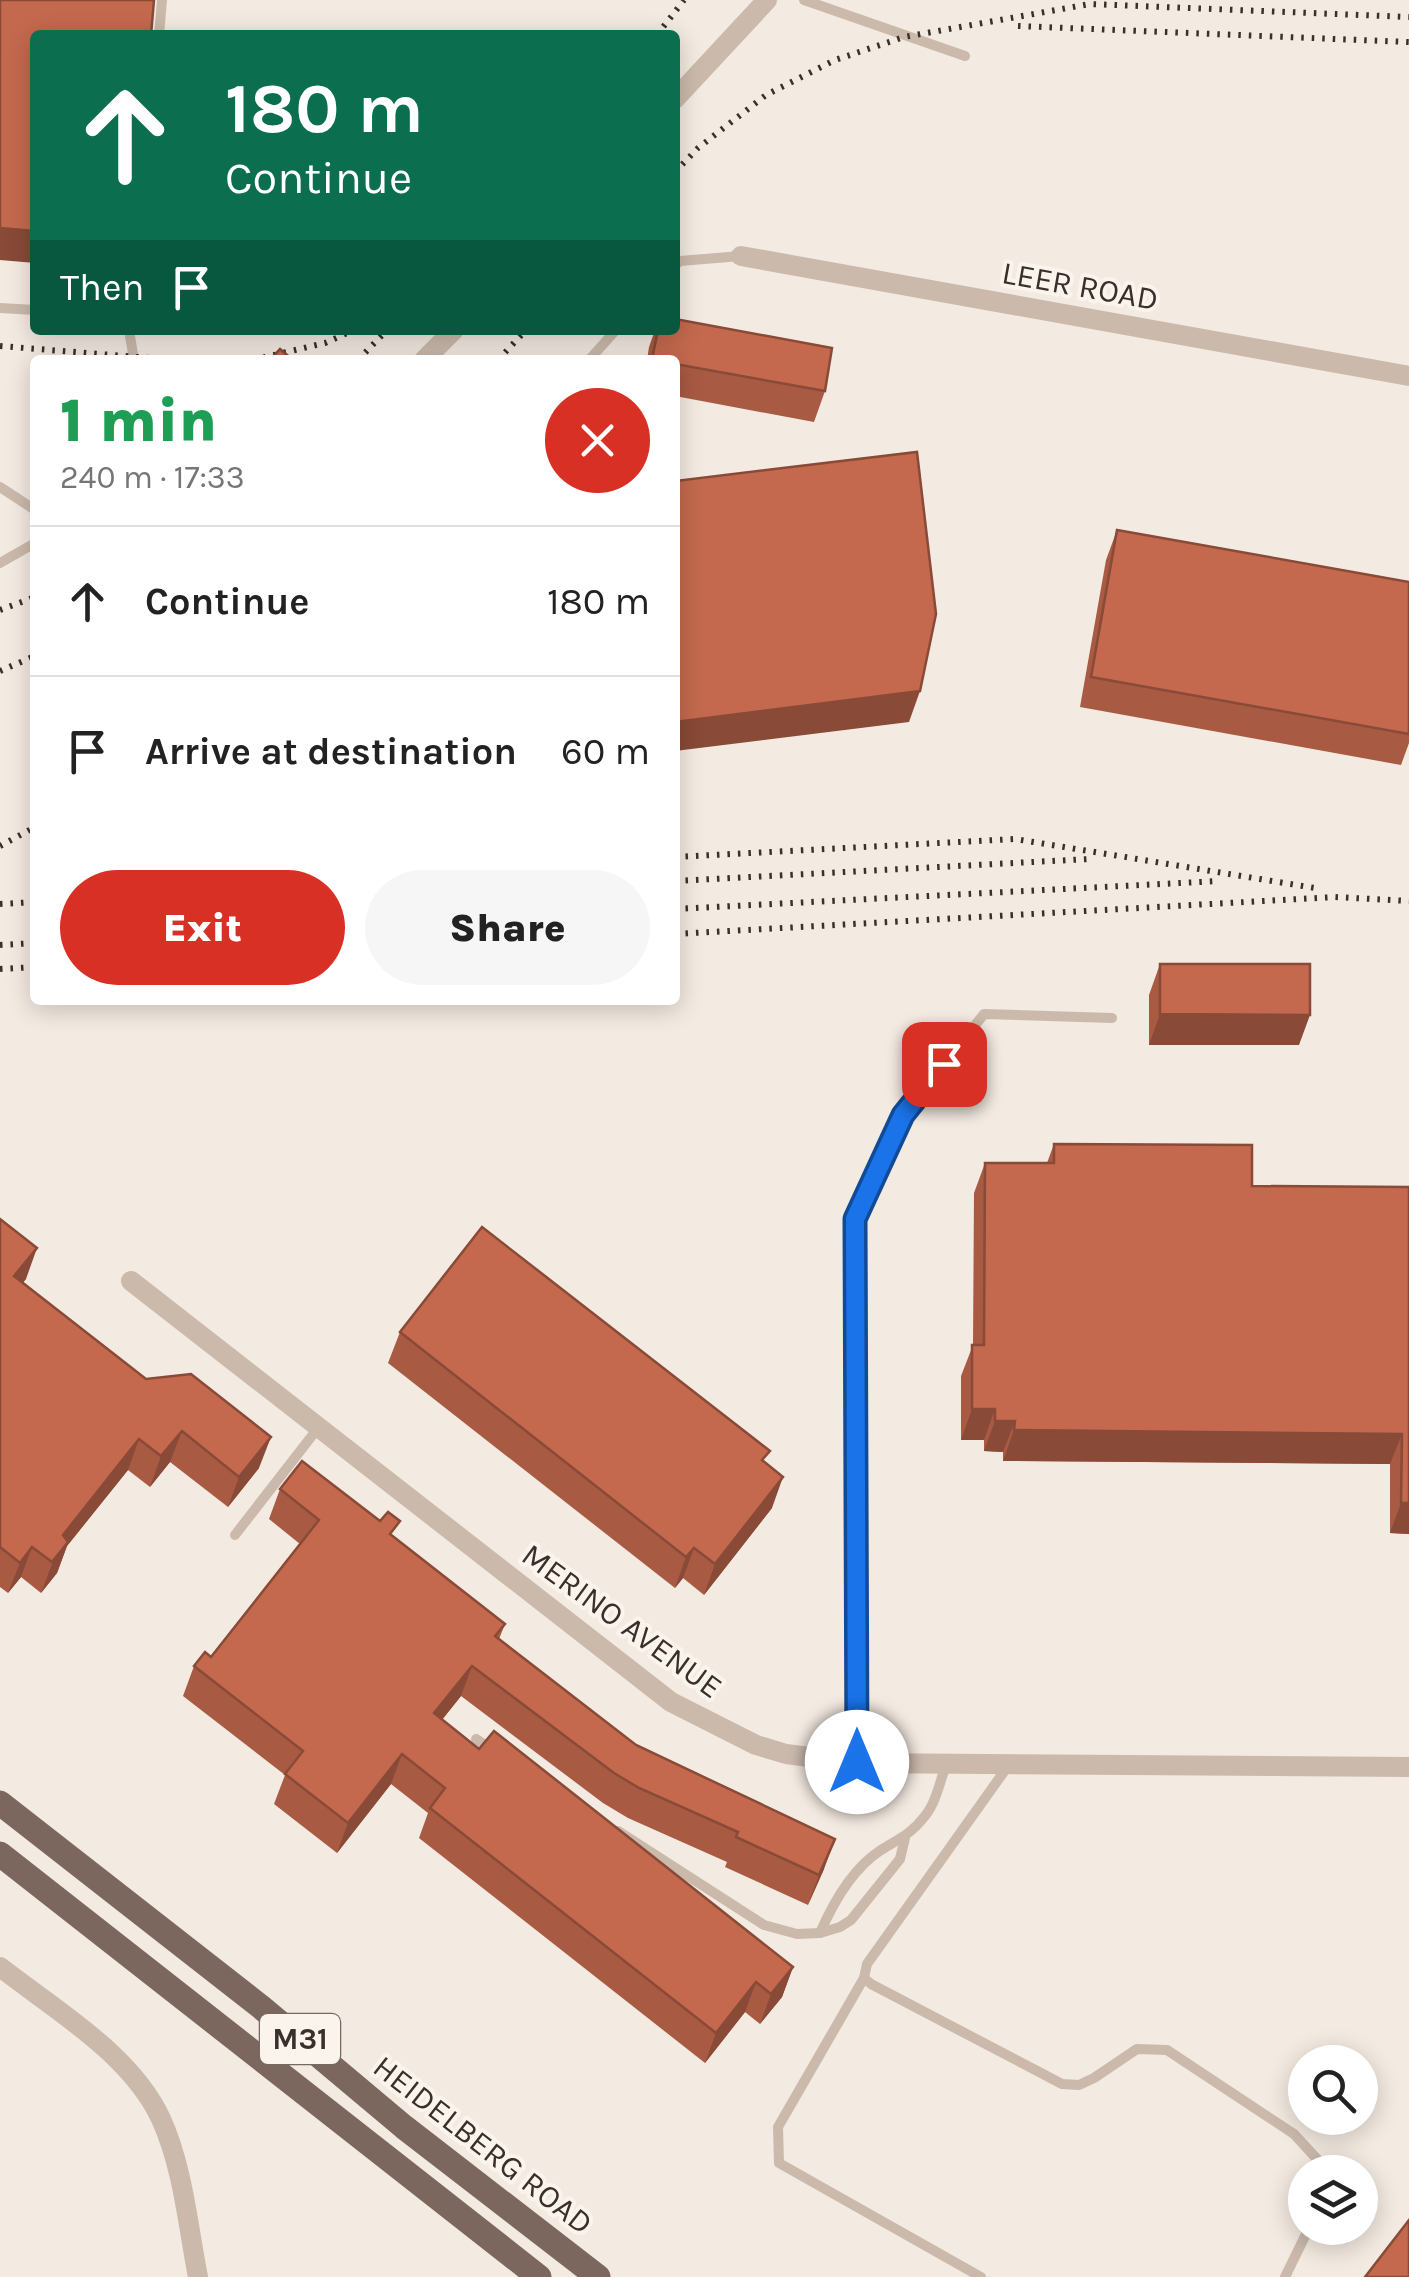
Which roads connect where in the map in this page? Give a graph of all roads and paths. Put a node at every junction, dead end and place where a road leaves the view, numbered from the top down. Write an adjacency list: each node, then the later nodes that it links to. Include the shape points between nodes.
1 (162, 0): 4 (lane)
2 (768, 0): 6 (street)
3 (804, 0): 5 (lane)
4 (159, 30)
5 (965, 56)
6 (680, 94)
7 (741, 256): 8 (lane); 15 (street, LEER ROAD)
8 (680, 261)
9 (0, 308): 10 (lane)
10 (30, 310)
11 (449, 335): 13 (street)
12 (612, 335): 14 (lane)
13 (429, 355)
14 (594, 355)
15 (1409, 376)
16 (0, 487): 17 (lane)
17 (30, 507)
18 (30, 545): 19 (lane)
19 (0, 564)
20 (1112, 1018): 21 (lane, via 984,1014 903,1115)
21 (855, 1219): 27 (street)
22 (131, 1281): 23 (street, MERINO AVENUE)
23 (319, 1428): 24 (lane); 27 (street, MERINO AVENUE, via 671,1702 756,1745)
24 (234, 1535)
25 (476, 1739): 26 (lane)
26 (508, 1760)
27 (857, 1762): 28 (street, MERINO AVENUE)
28 (946, 1765): 29 (street, MERINO AVENUE); 33 (lane, via 928,1812)
29 (1008, 1766): 30 (street, MERINO AVENUE); 37 (lane)
30 (1409, 1768)
31 (0, 1803): 42 (main road, HEIDELBERG ROAD / M31)
32 (604, 1822): 35 (lane, via 764,1925)
33 (906, 1838): 35 (lane, via 878,1852 832,1905); 35 (lane, via 900,1859 851,1920)
34 (0, 1854): 41 (main road, HEIDELBERG ROAD / M31)
35 (820, 1933)
36 (0, 1967): 40 (street, via 95,2041 146,2093 172,2148)
37 (864, 1978): 38 (lane, via 1062,2084 1094,2078 1137,2049 1168,2050 1294,2134); 43 (lane, via 778,2128 780,2163)
38 (1313, 2155)
39 (1301, 2245): 44 (lane)
40 (198, 2277)
41 (539, 2277)
42 (598, 2277)
43 (982, 2277)
44 (1285, 2277)

